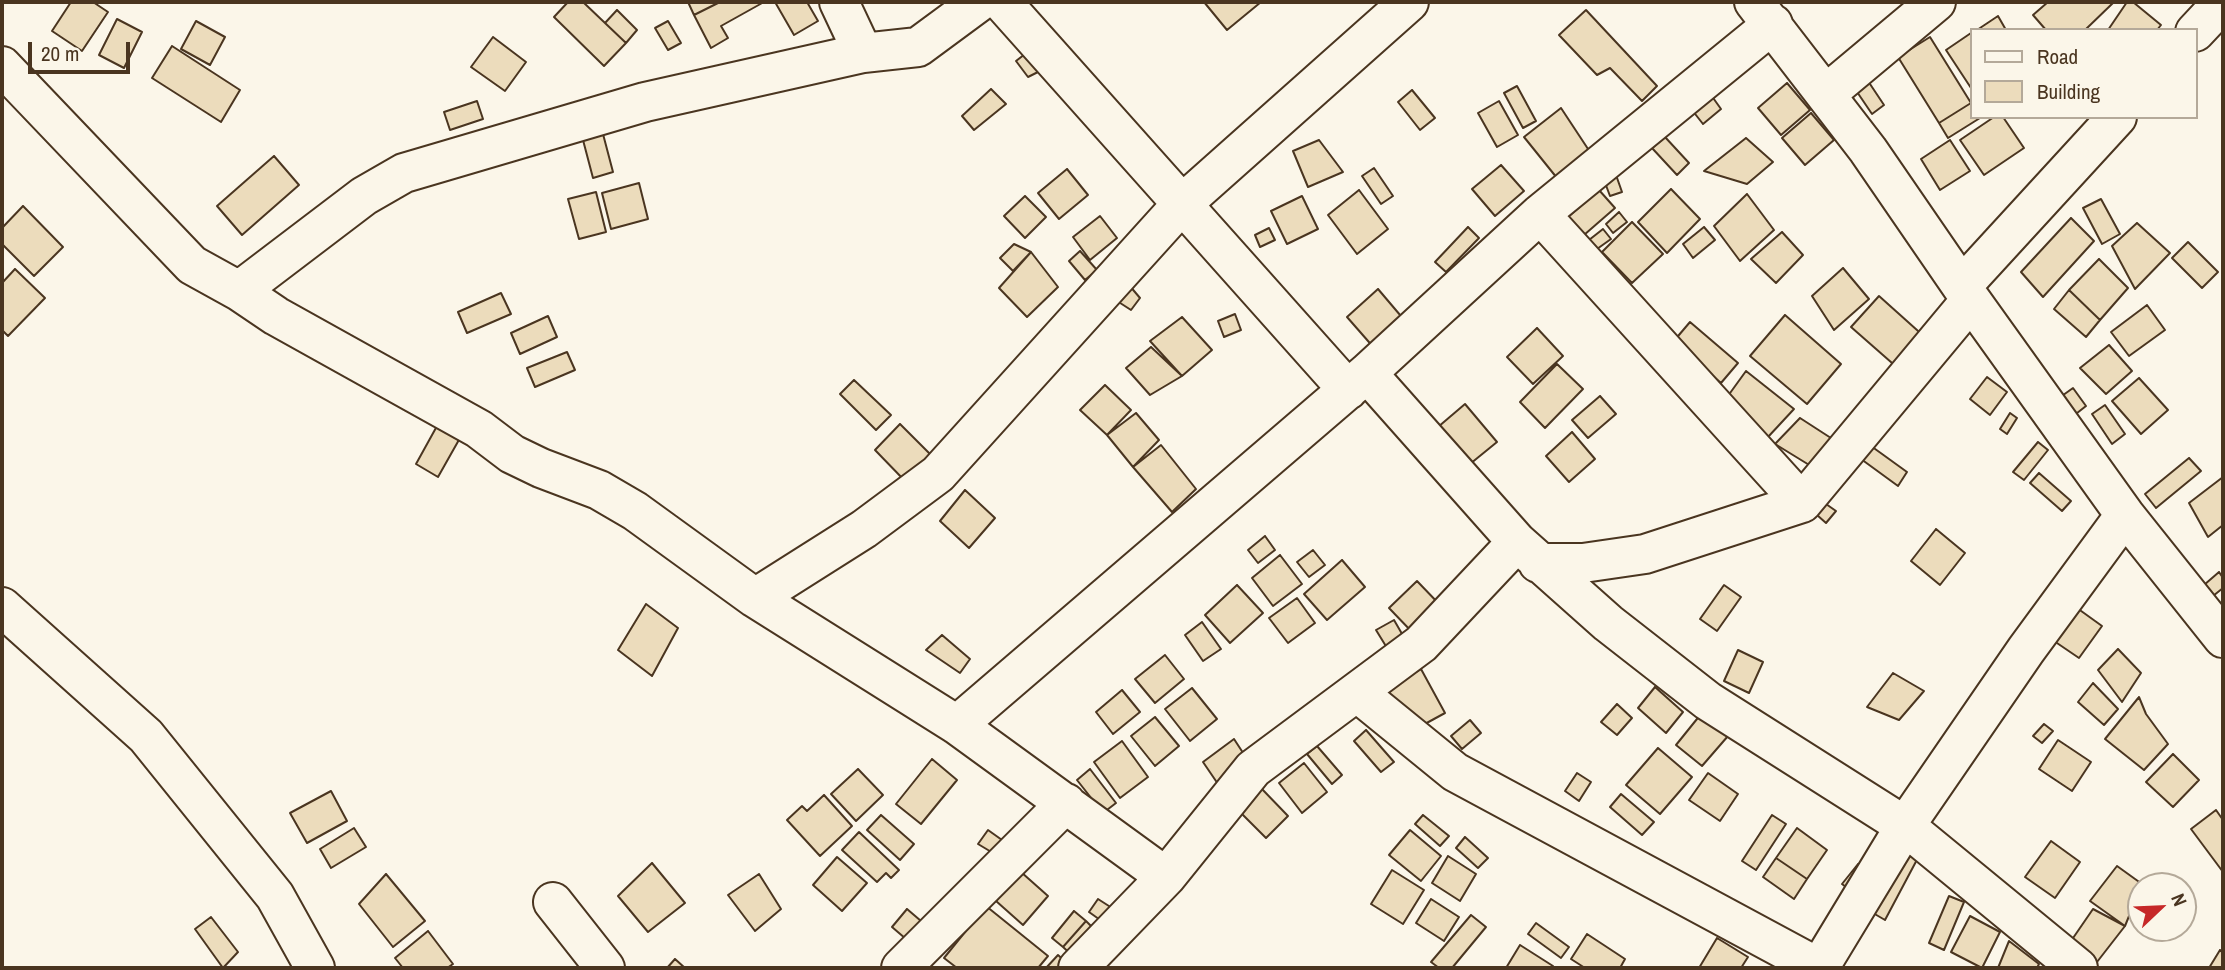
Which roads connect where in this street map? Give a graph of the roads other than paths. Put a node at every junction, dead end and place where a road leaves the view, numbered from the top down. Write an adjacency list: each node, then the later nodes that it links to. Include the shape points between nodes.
1 (839, 2): 9 (street)
2 (979, 2): 9 (street, via 918,47)
3 (1002, 2): 13 (street)
4 (1409, 2): 13 (street)
5 (2223, 2): 8 (street)
6 (1917, 8): 11 (street)
7 (1764, 13): 11 (street); 14 (street)
8 (2197, 30)
9 (863, 53): 15 (street, via 645,102 404,173 364,196)
10 (2, 66): 15 (street, via 178,252)
11 (1826, 94): 16 (street)
12 (2115, 119): 16 (street)
13 (1182, 204): 17 (street); 21 (street, via 938,474 864,529)
14 (1540, 214): 17 (street); 18 (street)
15 (239, 291): 21 (street, via 479,429 512,454 599,490 635,511)
16 (1967, 293): 18 (street); 19 (street)
17 (1357, 381): 20 (street); 25 (street)
18 (1802, 503): 20 (street, via 1645,554 1583,562)
19 (2125, 515): 23 (street); 27 (street)
20 (1528, 553): 24 (street); 27 (street, via 1708,701)
21 (755, 598): 25 (street)
22 (2, 607): 30 (street, via 146,736 275,896)
23 (2223, 638)
24 (1358, 693): 28 (street, via 1252,769); 34 (street, via 1455,772)
25 (957, 725): 26 (street)
26 (1066, 803): 28 (street); 32 (street)
27 (1905, 825): 34 (street); 35 (street)
28 (1166, 877): 33 (street)
29 (554, 902): 31 (street)
30 (315, 968)
31 (605, 968)
32 (901, 968)
33 (1078, 968)
34 (1819, 968)
35 (2078, 968)

